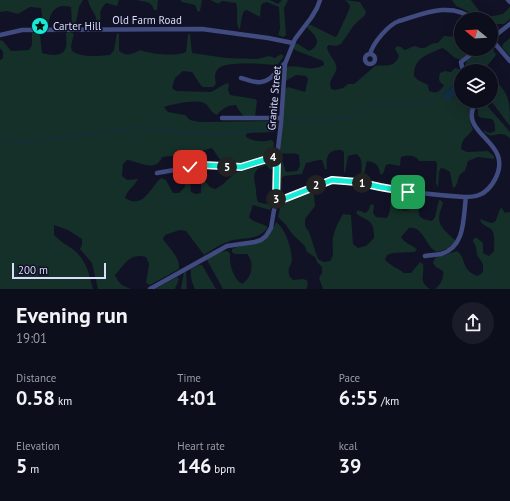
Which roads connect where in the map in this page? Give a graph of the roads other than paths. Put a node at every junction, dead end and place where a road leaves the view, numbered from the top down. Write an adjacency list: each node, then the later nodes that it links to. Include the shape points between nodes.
1 (320, 0): 6 (street, Granite Street)
2 (462, 12): 8 (street, via 446,9 398,21 388,28)
3 (510, 24): 4 (street)
4 (498, 33)
5 (0, 35): 6 (street, Old Farm Road, via 40,29 202,29)
6 (293, 43): 11 (street, Granite Street)
7 (498, 47): 10 (street)
8 (370, 54)
9 (468, 56): 12 (street)
10 (510, 61)
11 (286, 62): 13 (street, via 264,82); 16 (street, Granite Street)
12 (461, 64)
13 (241, 78)
14 (473, 108): 19 (street, via 474,124 498,155 500,164 489,188 479,196)
15 (222, 118): 16 (street)
16 (281, 118): 17 (street, Granite Street)
17 (277, 156): 18 (street, via 241,167 203,165); 20 (street, Granite Street)
18 (157, 173)
19 (466, 197): 20 (street, via 408,192 332,180); 21 (street, via 459,241 441,254)
20 (276, 202): 22 (street, Granite Street, via 271,228 266,236 255,242 227,246)
21 (425, 256)
22 (150, 289)

